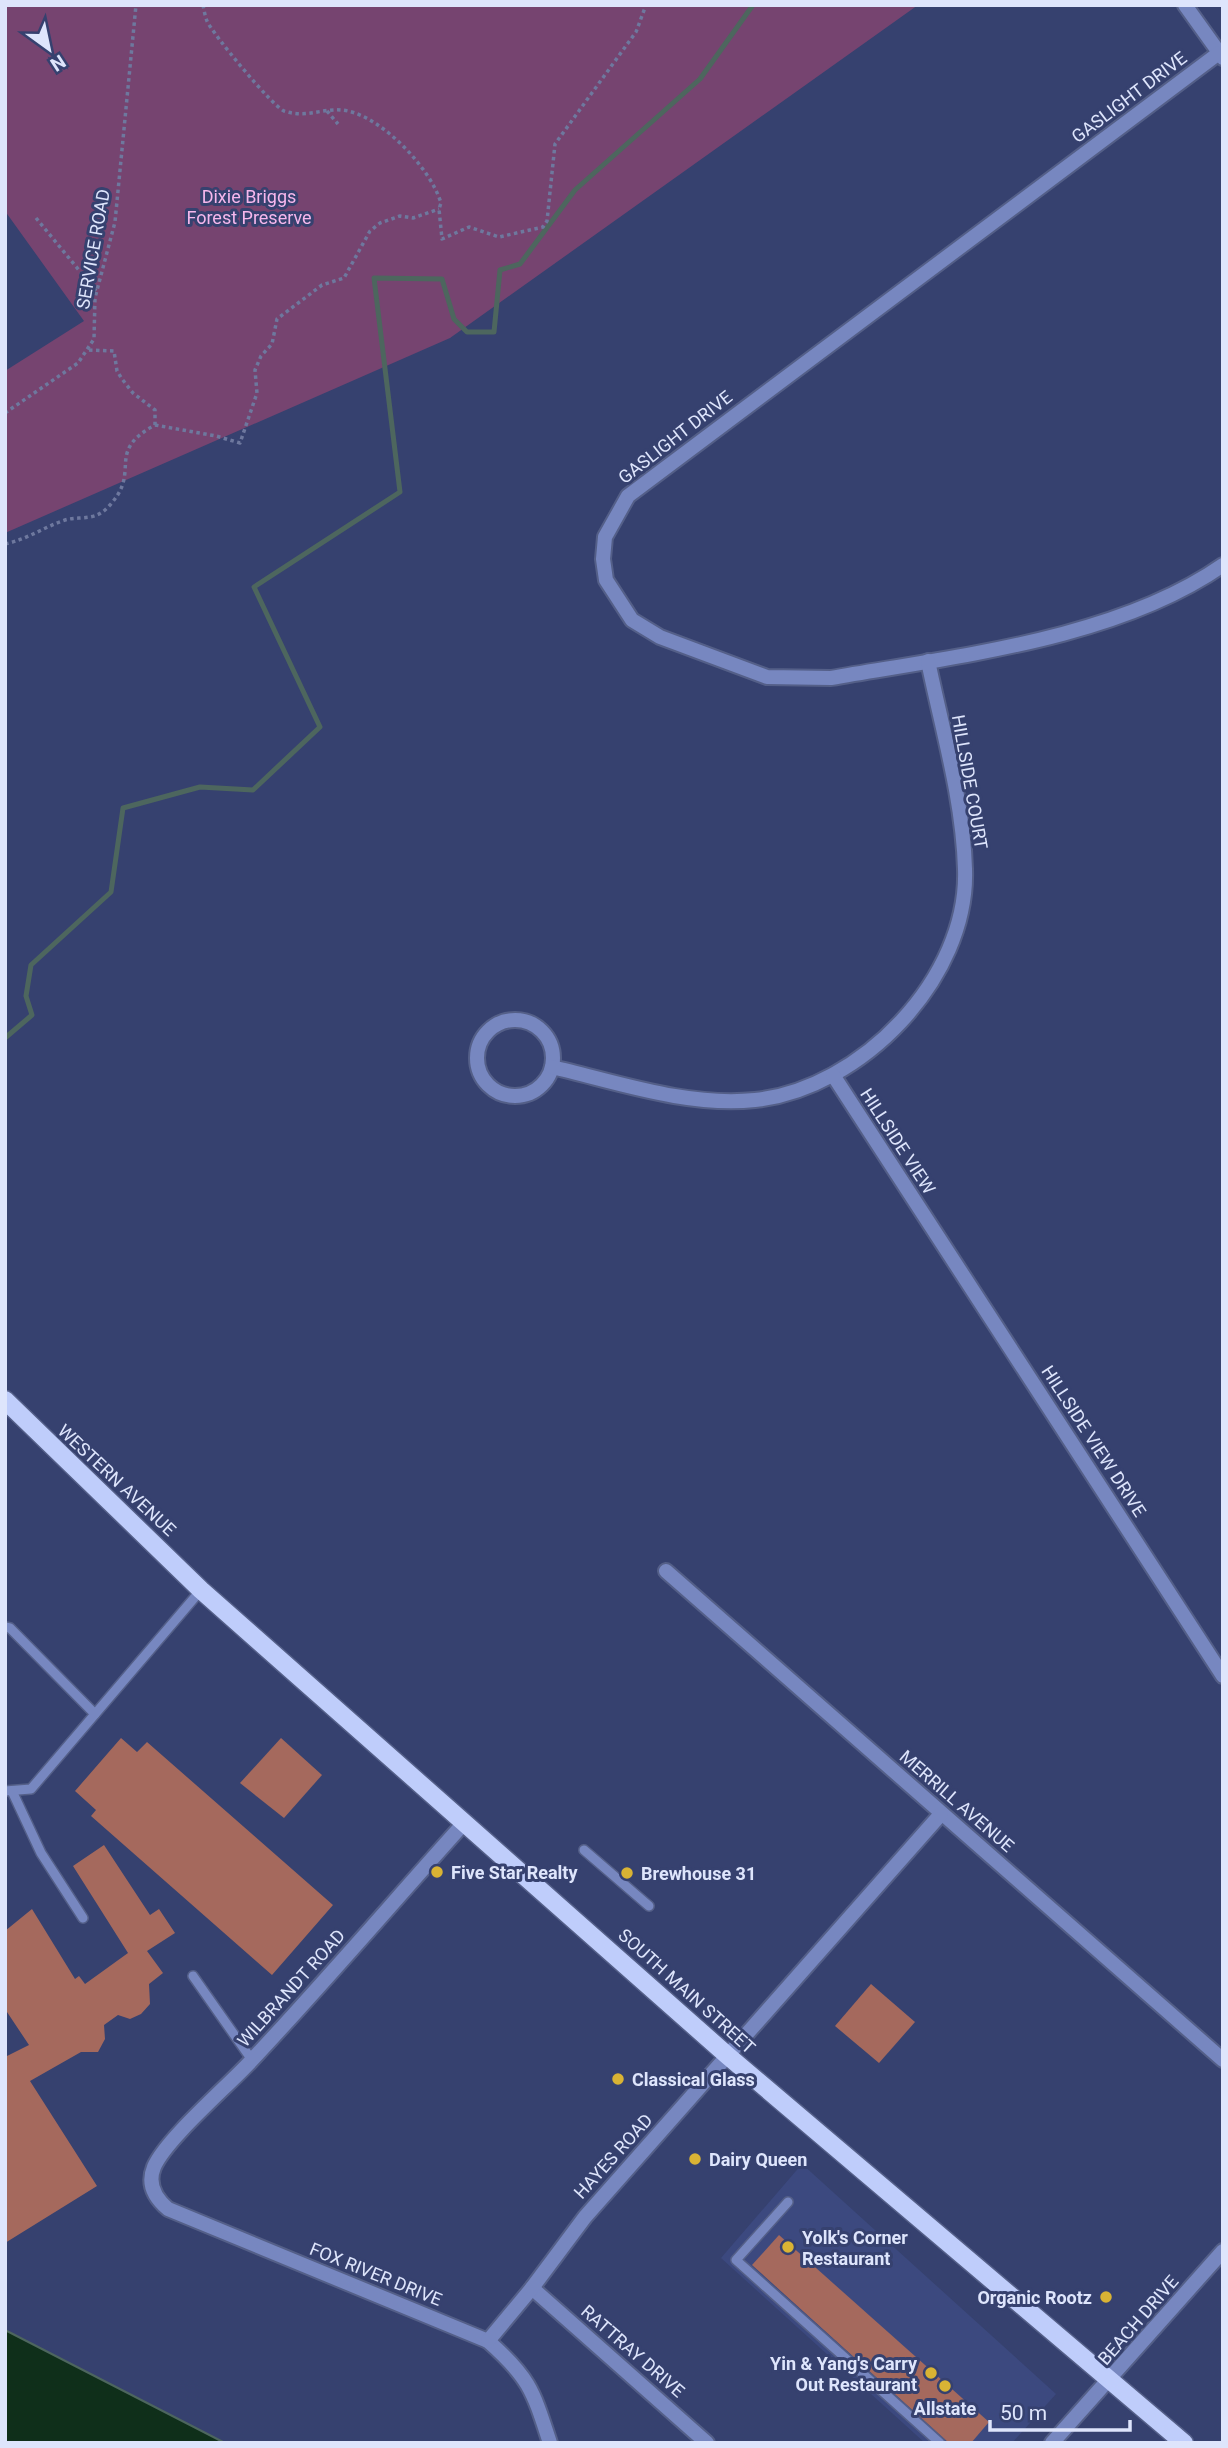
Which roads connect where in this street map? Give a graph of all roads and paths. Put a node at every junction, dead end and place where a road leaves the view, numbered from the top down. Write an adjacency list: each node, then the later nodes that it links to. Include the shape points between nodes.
1 (136, 5): 10 (path, SERVICE ROAD, via 115,222)
2 (203, 5): 6 (path, via 208,23 262,94 281,110 307,116)
3 (646, 5): 8 (path, via 636,32 555,144 547,221 542,227 499,237 469,227 442,239)
4 (1185, 5): 5 (street)
5 (1221, 55): 16 (street, GASLIGHT DRIVE, via 628,496 605,537 606,580 632,620 660,637 734,666 767,677 831,678)
6 (327, 111): 7 (path); 8 (path, via 348,111 371,122 413,156 430,174)
7 (338, 124)
8 (439, 209): 13 (path, via 380,223 370,231 344,278 322,285 277,319 272,344 255,370 257,393 240,443)
9 (36, 218): 10 (path)
10 (97, 292): 11 (path, SERVICE ROAD, via 94,339)
11 (88, 350): 12 (path, via 59,377); 13 (path, via 114,351 117,371 132,393 155,410)
12 (5, 413)
13 (155, 425): 14 (path, via 129,446 121,487 105,510)
14 (5, 544)
15 (1221, 571): 16 (street, GASLIGHT DRIVE, via 1096,627)
16 (928, 661): 18 (street, HILLSIDE COURT, via 961,817 966,872 959,920 941,966 915,1007 879,1044)
17 (552, 1067): 17 (street, via 547,1038 523,1021 495,1026 478,1049 482,1078 506,1095 521,1096 535,1090); 18 (street, HILLSIDE COURT, via 671,1095 722,1100 755,1100 797,1091)
18 (833, 1074): 19 (street, HILLSIDE VIEW)
19 (931, 1227): 24 (street, HILLSIDE VIEW DRIVE)
20 (5, 1401): 22 (main road, WESTERN AVENUE)
21 (666, 1571): 27 (street, MERRILL AVENUE)
22 (201, 1590): 25 (lane); 28 (main road, SOUTH MAIN STREET)
23 (5, 1627): 25 (lane)
24 (1223, 1676)
25 (95, 1714): 26 (lane, via 31,1789)
26 (8, 1791): 31 (lane)
27 (941, 1814): 33 (street, HAYES ROAD); 35 (street, MERRILL AVENUE)
28 (465, 1822): 33 (main road, SOUTH MAIN STREET); 34 (street, WILBRANDT ROAD)
29 (584, 1850): 30 (lane)
30 (649, 1906)
31 (83, 1918)
32 (193, 1976): 34 (lane)
33 (728, 2056): 39 (street, HAYES ROAD, via 585,2217); 41 (main road, SOUTH MAIN STREET)
34 (252, 2060): 36 (street, WILBRANDT ROAD, via 164,2152 152,2171)
35 (1223, 2060)
36 (152, 2181): 40 (street, FOX RIVER DRIVE, via 153,2192 168,2209)
37 (788, 2202): 44 (lane, via 736,2260)
38 (1223, 2251): 41 (street, BEACH DRIVE)
39 (532, 2288): 40 (street, HAYES ROAD); 43 (street, RATTRAY DRIVE)
40 (488, 2341): 42 (street, FOX RIVER DRIVE, via 530,2384)
41 (1111, 2380): 45 (street, BEACH DRIVE); 46 (main road, SOUTH MAIN STREET)
42 (550, 2443)
43 (707, 2443)
44 (940, 2443)
45 (1052, 2443)
46 (1184, 2443)

